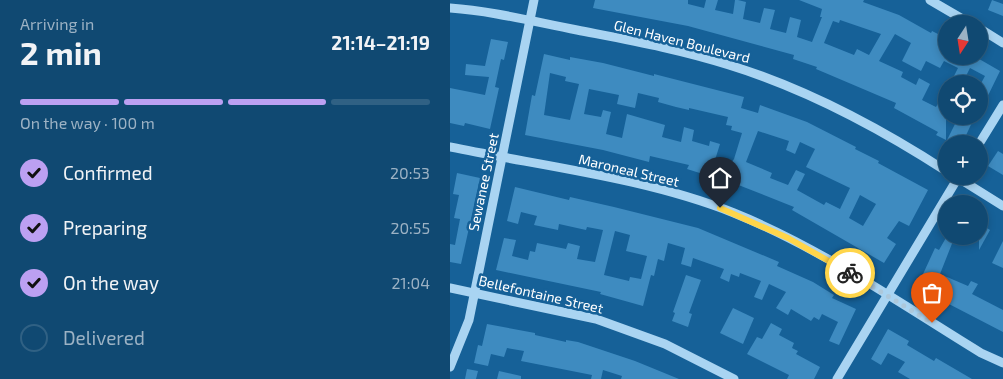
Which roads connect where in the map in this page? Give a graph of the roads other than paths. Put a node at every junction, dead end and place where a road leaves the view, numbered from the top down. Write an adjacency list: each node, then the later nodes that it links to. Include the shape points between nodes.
1 (534, 0): 5 (street, Sewanee Street)
2 (930, 0): 4 (street)
3 (450, 8): 5 (street, Glen Haven Boulevard)
4 (956, 15)
5 (530, 21): 11 (street, Sewanee Street); 12 (street, Glen Haven Boulevard, via 695,55 770,78 844,111)
6 (988, 34): 7 (street)
7 (1003, 43)
8 (1003, 105): 9 (street)
9 (985, 135)
10 (450, 147): 11 (street, Maroneal Street)
11 (502, 158): 17 (street, Sewanee Street); 18 (street, Maroneal Street, via 629,183 735,213 788,238)
12 (938, 166)
13 (952, 185): 18 (street)
14 (970, 185): 15 (street)
15 (1003, 206)
16 (450, 288): 17 (street, Bellefontaine Street)
17 (474, 293): 20 (street, Sewanee Street, via 463,340); 21 (street, Bellefontaine Street, via 596,319 665,344)
18 (888, 297): 19 (street, Maroneal Street, via 981,353); 22 (street)
19 (1003, 362)
20 (450, 367)
21 (734, 379)
22 (837, 379)

